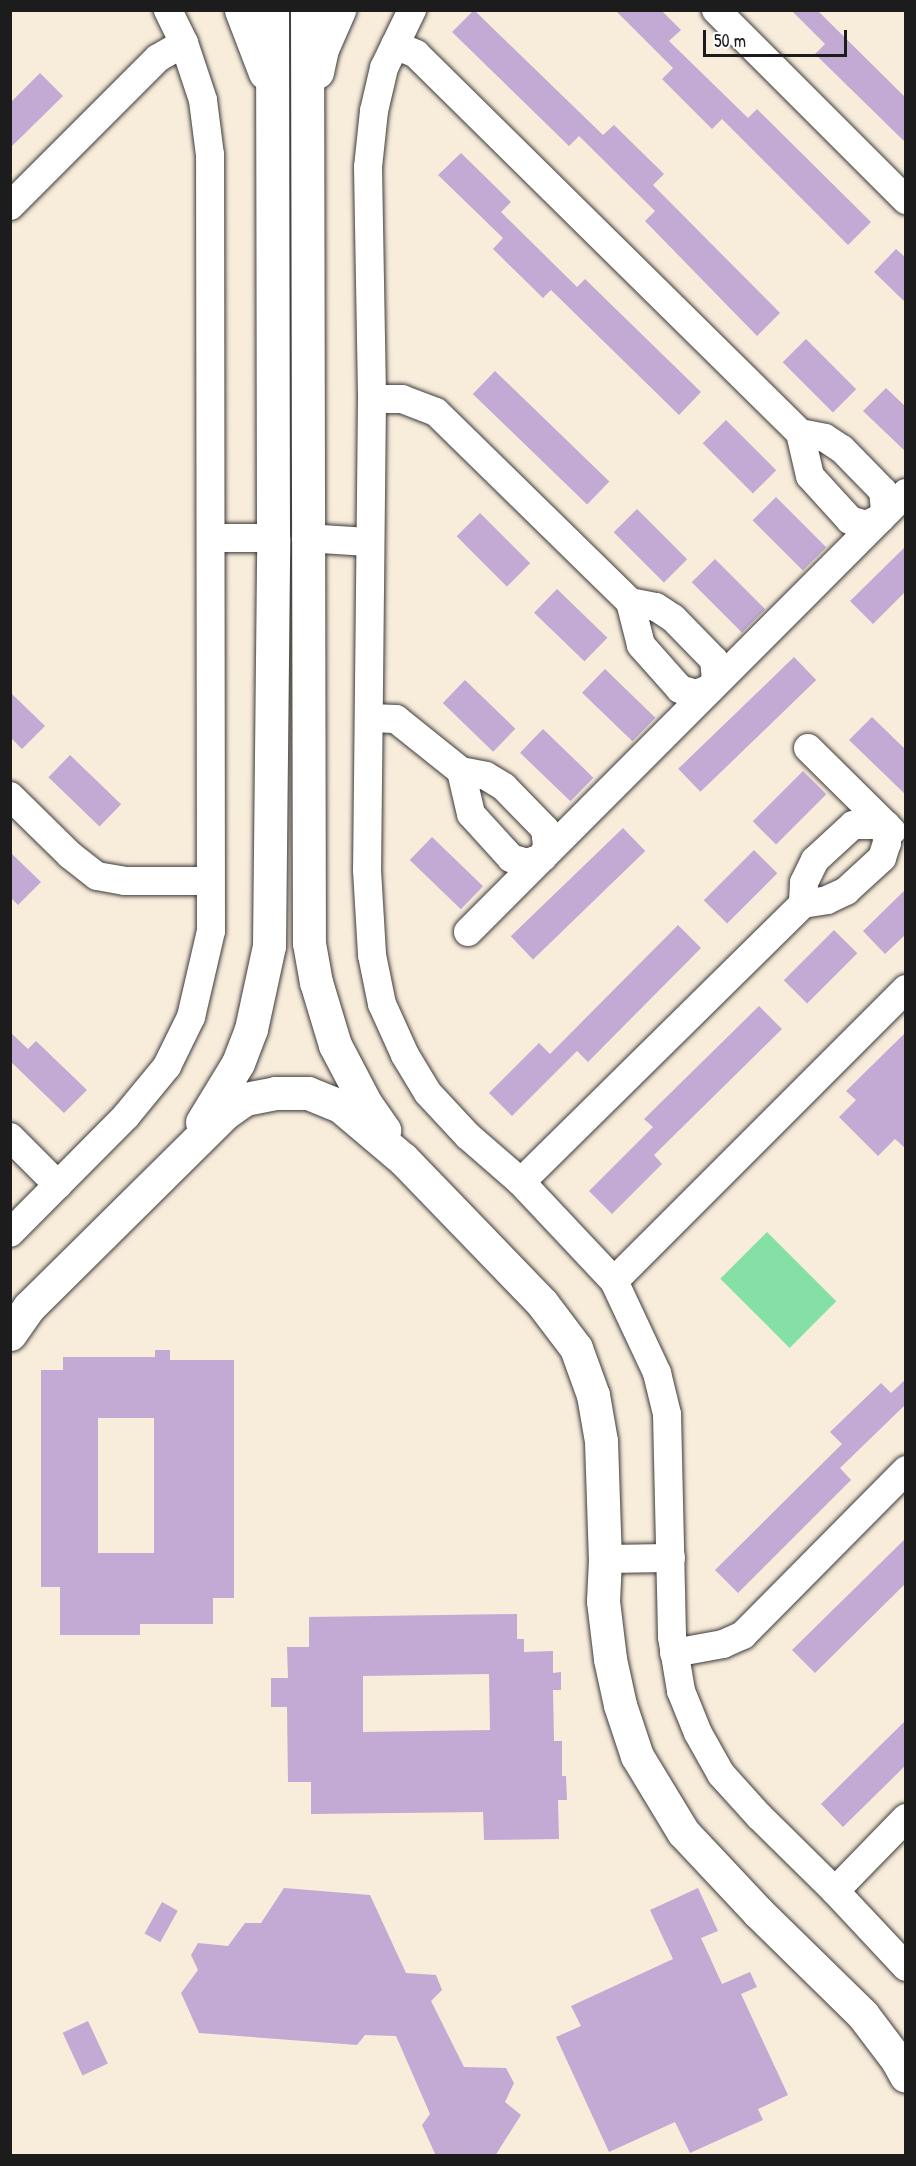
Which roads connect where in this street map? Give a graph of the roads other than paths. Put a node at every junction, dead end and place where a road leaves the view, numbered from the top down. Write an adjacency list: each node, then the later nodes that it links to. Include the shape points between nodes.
1 (168, 10): 8 (street)
2 (241, 10): 10 (main road)
3 (272, 10): 10 (main road)
4 (307, 10): 11 (main road)
5 (339, 10): 11 (main road, via 322,49)
6 (412, 10): 9 (street)
7 (716, 10): 12 (street)
8 (184, 43): 13 (street, via 158,58); 18 (street, via 203,100 210,155)
9 (395, 45): 14 (street, via 384,68 374,111 368,167); 15 (street, via 416,54)
10 (272, 94): 19 (main road)
11 (308, 139): 20 (main road)
12 (906, 200)
13 (10, 206)
14 (372, 399): 21 (street); 22 (street, via 402,399 436,412)
15 (800, 433): 17 (street, via 825,438 842,449 883,491 885,509); 17 (street, via 810,476 850,520 866,525)
16 (906, 493): 17 (street)
17 (881, 518): 23 (street)
18 (211, 538): 19 (street); 30 (street)
19 (273, 538): 35 (main road, via 269,946 251,1029 238,1063)
20 (306, 538): 21 (street); 36 (main road, via 309,943 335,1045 366,1104)
21 (368, 542): 24 (street)
22 (630, 602): 23 (street, via 656,607 673,618 714,660 716,678); 23 (street, via 640,645 680,689 696,694)
23 (711, 688): 29 (street)
24 (370, 718): 26 (street, via 396,719); 37 (street, via 367,870 372,955 382,1004 428,1094 468,1136)
25 (808, 748): 28 (street)
26 (461, 771): 29 (street, via 486,776 504,787 545,829 547,846); 29 (street, via 471,814 511,858 527,863)
27 (10, 796): 30 (street, via 97,876 125,881)
28 (896, 835): 31 (street, via 887,843 882,858 846,891 827,900); 31 (street, via 871,823 853,825 815,860 804,884)
29 (543, 857): 32 (street)
30 (210, 881): 38 (street, via 211,932 192,1017 167,1066 126,1116)
31 (803, 904): 37 (street)
32 (468, 932)
33 (906, 988): 40 (street)
34 (10, 1137): 38 (street)
35 (189, 1145): 36 (main road, via 245,1099 275,1093 308,1093 340,1106); 41 (main road, via 28,1307)
36 (403, 1159): 44 (main road, via 542,1303 576,1348 593,1395 601,1441)
37 (521, 1182): 40 (street)
38 (58, 1185): 39 (street)
39 (10, 1233)
40 (614, 1281): 43 (street, via 657,1373 666,1414)
41 (10, 1334)
42 (906, 1470): 45 (street, via 743,1635 723,1644)
43 (671, 1558): 44 (street); 45 (street)
44 (605, 1559): 49 (main road, via 603,1601 610,1659 637,1756 683,1832 863,2015)
45 (674, 1653): 47 (street, via 681,1691 721,1774)
46 (906, 1818): 47 (street)
47 (835, 1891): 48 (street)
48 (906, 1967)
49 (906, 2076)

